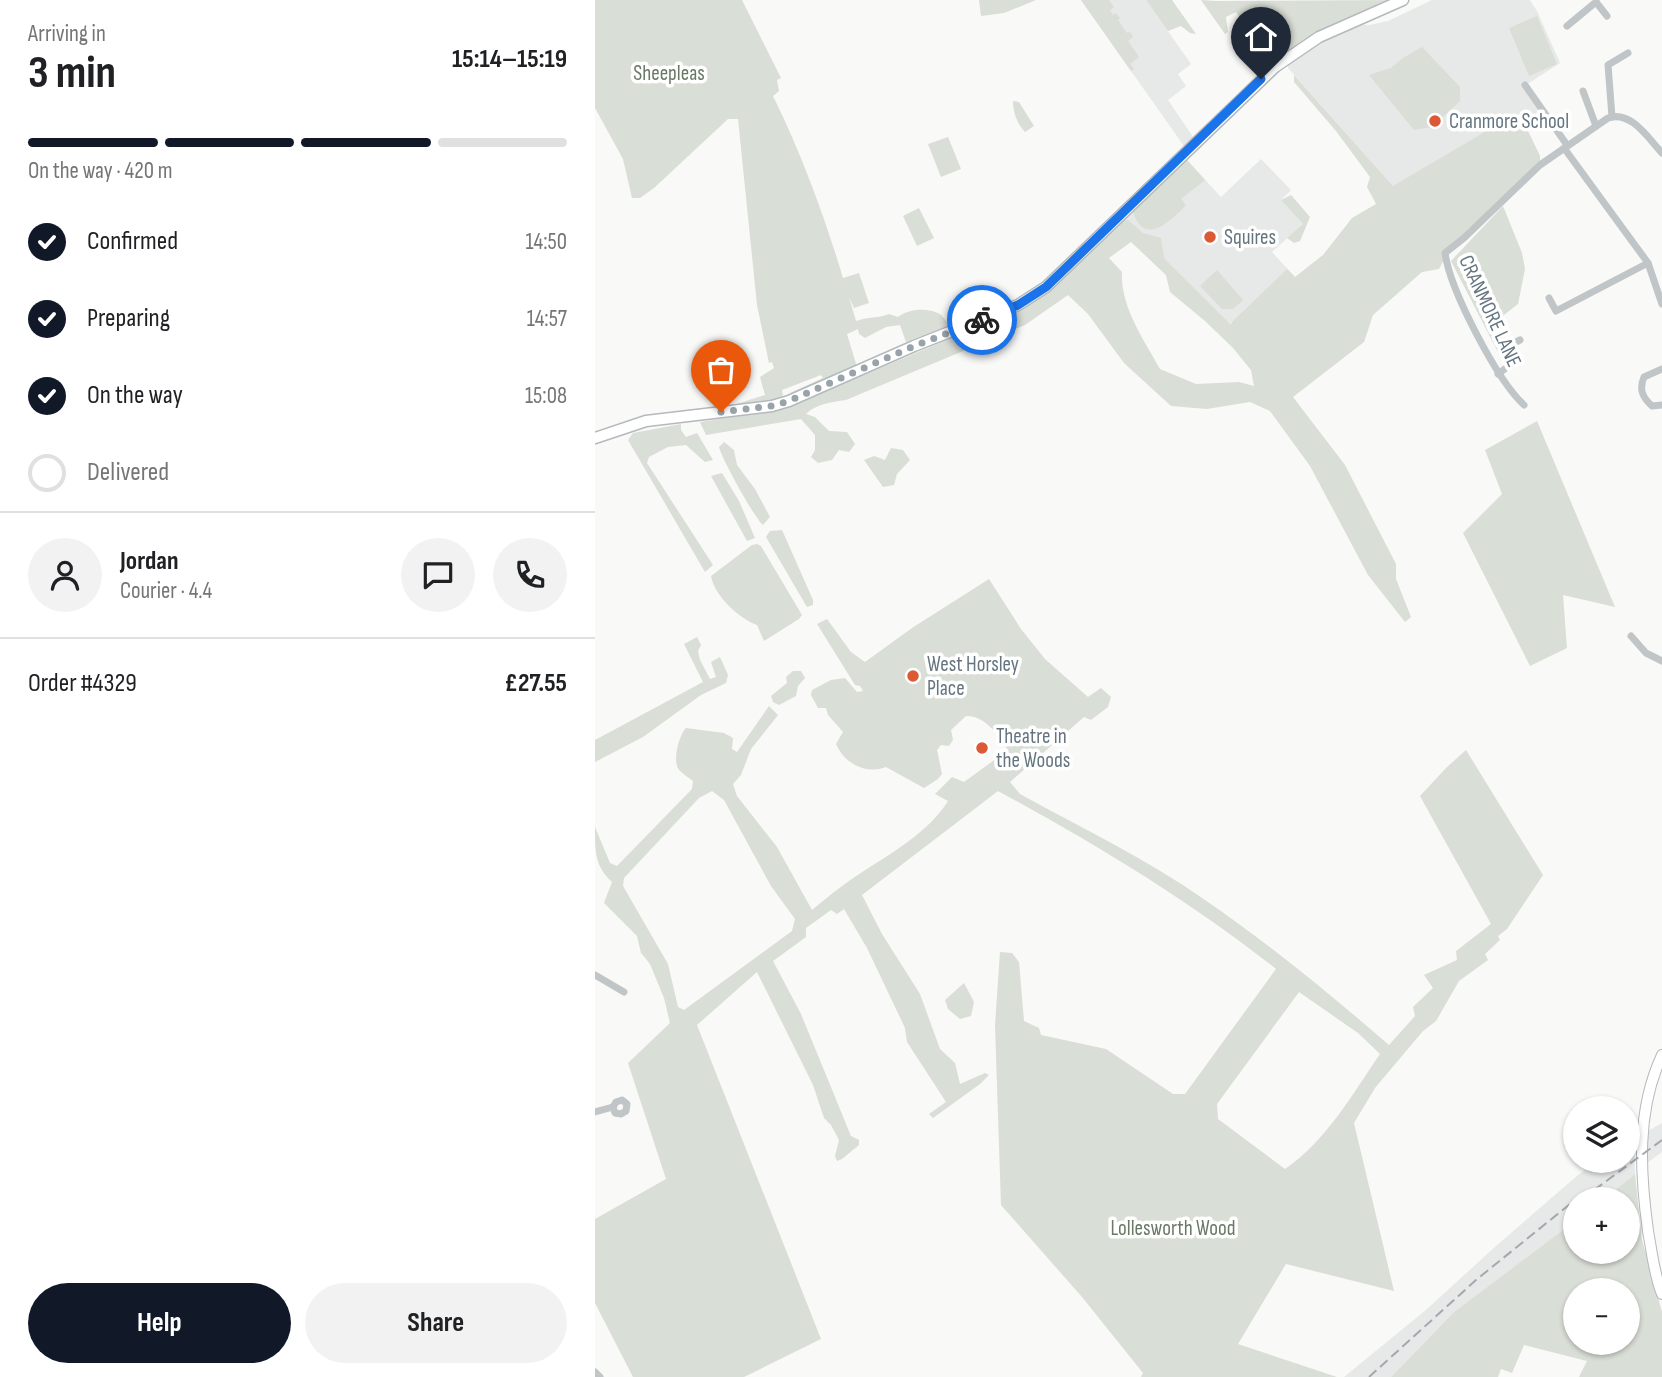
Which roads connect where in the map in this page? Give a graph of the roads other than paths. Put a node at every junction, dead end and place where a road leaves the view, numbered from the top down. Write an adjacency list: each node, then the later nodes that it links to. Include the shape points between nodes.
1 (1403, 0): 20 (main road, via 1328,32 1284,60 1046,287 1018,305 789,401 646,421)
2 (1596, 1): 3 (street); 4 (street)
3 (1607, 16)
4 (1567, 26)
5 (1628, 53): 8 (street, via 1608,65)
6 (1525, 85): 10 (street)
7 (1583, 91): 9 (street)
8 (1612, 117): 9 (street, CRANMORE LANE); 11 (street, via 1630,119)
9 (1596, 126): 10 (street, CRANMORE LANE)
10 (1566, 146): 12 (street); 17 (street, CRANMORE LANE, via 1445,253 1466,310)
11 (1662, 153)
12 (1648, 263): 13 (street, via 1556,311); 14 (street)
13 (1549, 298)
14 (1662, 304)
15 (1520, 340): 17 (street, via 1514,343 1510,365)
16 (1662, 369): 19 (street, via 1644,377 1641,392 1652,406)
17 (1498, 374): 18 (street, CRANMORE LANE)
18 (1524, 405)
19 (1662, 405)
20 (595, 438)
21 (1631, 636): 22 (street, via 1646,653)
22 (1662, 661)
23 (595, 975): 24 (street)
24 (624, 992)
25 (1662, 1055): 28 (street, via 1650,1091 1641,1149 1642,1186)
26 (613, 1107): 27 (street)
27 (595, 1112)
28 (1662, 1294)
29 (595, 1372): 30 (street)
30 (600, 1377)

